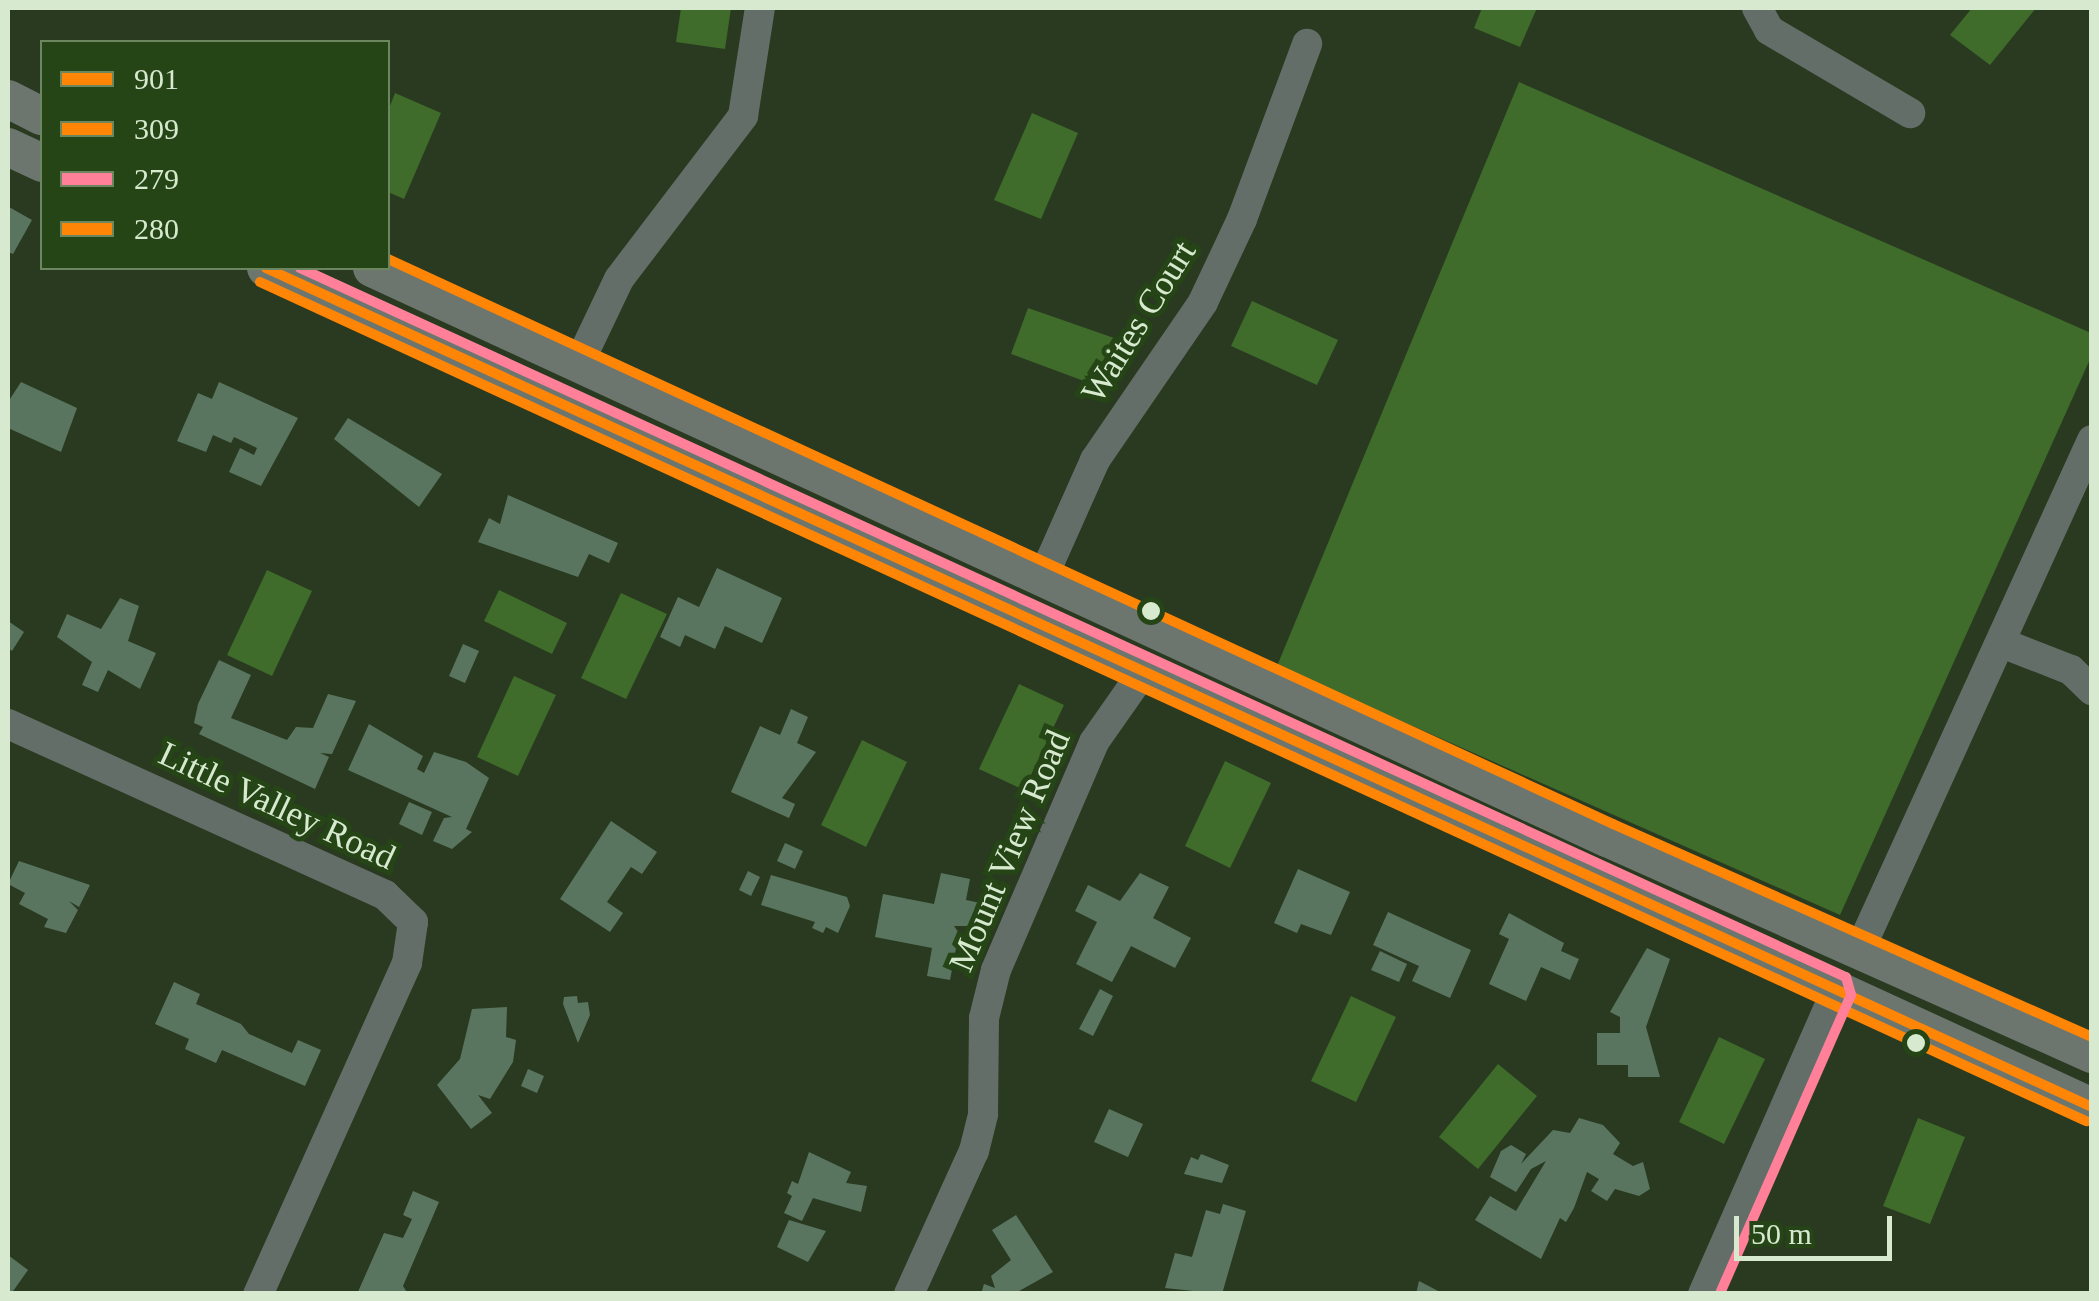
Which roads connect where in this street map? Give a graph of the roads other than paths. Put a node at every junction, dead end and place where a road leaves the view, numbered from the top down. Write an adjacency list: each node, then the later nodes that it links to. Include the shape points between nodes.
1 (760, 8): 9 (street, via 743,116 629,264)
2 (1757, 8): 5 (street, via 1770,30)
3 (1307, 44): 13 (street, Waites Court, via 1203,302 1096,460)
4 (8, 99): 6 (main road)
5 (1910, 113)
6 (40, 115)
7 (270, 270): 12 (main road)
8 (376, 270): 9 (main road)
9 (579, 362): 11 (main road)
10 (2092, 440): 14 (street)
11 (841, 484): 12 (main road); 13 (main road)
12 (822, 527): 15 (main road)
13 (1043, 577): 18 (main road, via 1607,838)
14 (2002, 643): 16 (street, via 2071,670); 18 (street)
15 (1140, 675): 19 (main road); 24 (street, Mount View Road, via 1094,742 996,970 984,1018 983,1114 974,1151)
16 (2092, 690)
17 (8, 724): 23 (street, Little Valley Road, via 385,895 414,922 407,963)
18 (1860, 947): 20 (main road, via 1856,970 1930,1008); 21 (main road)
19 (1837, 988): 20 (main road); 25 (street)
20 (1969, 1050): 22 (main road)
21 (2090, 1054): 22 (main road)
22 (2081, 1102)
23 (258, 1294)
24 (909, 1294)
25 (1703, 1294)

